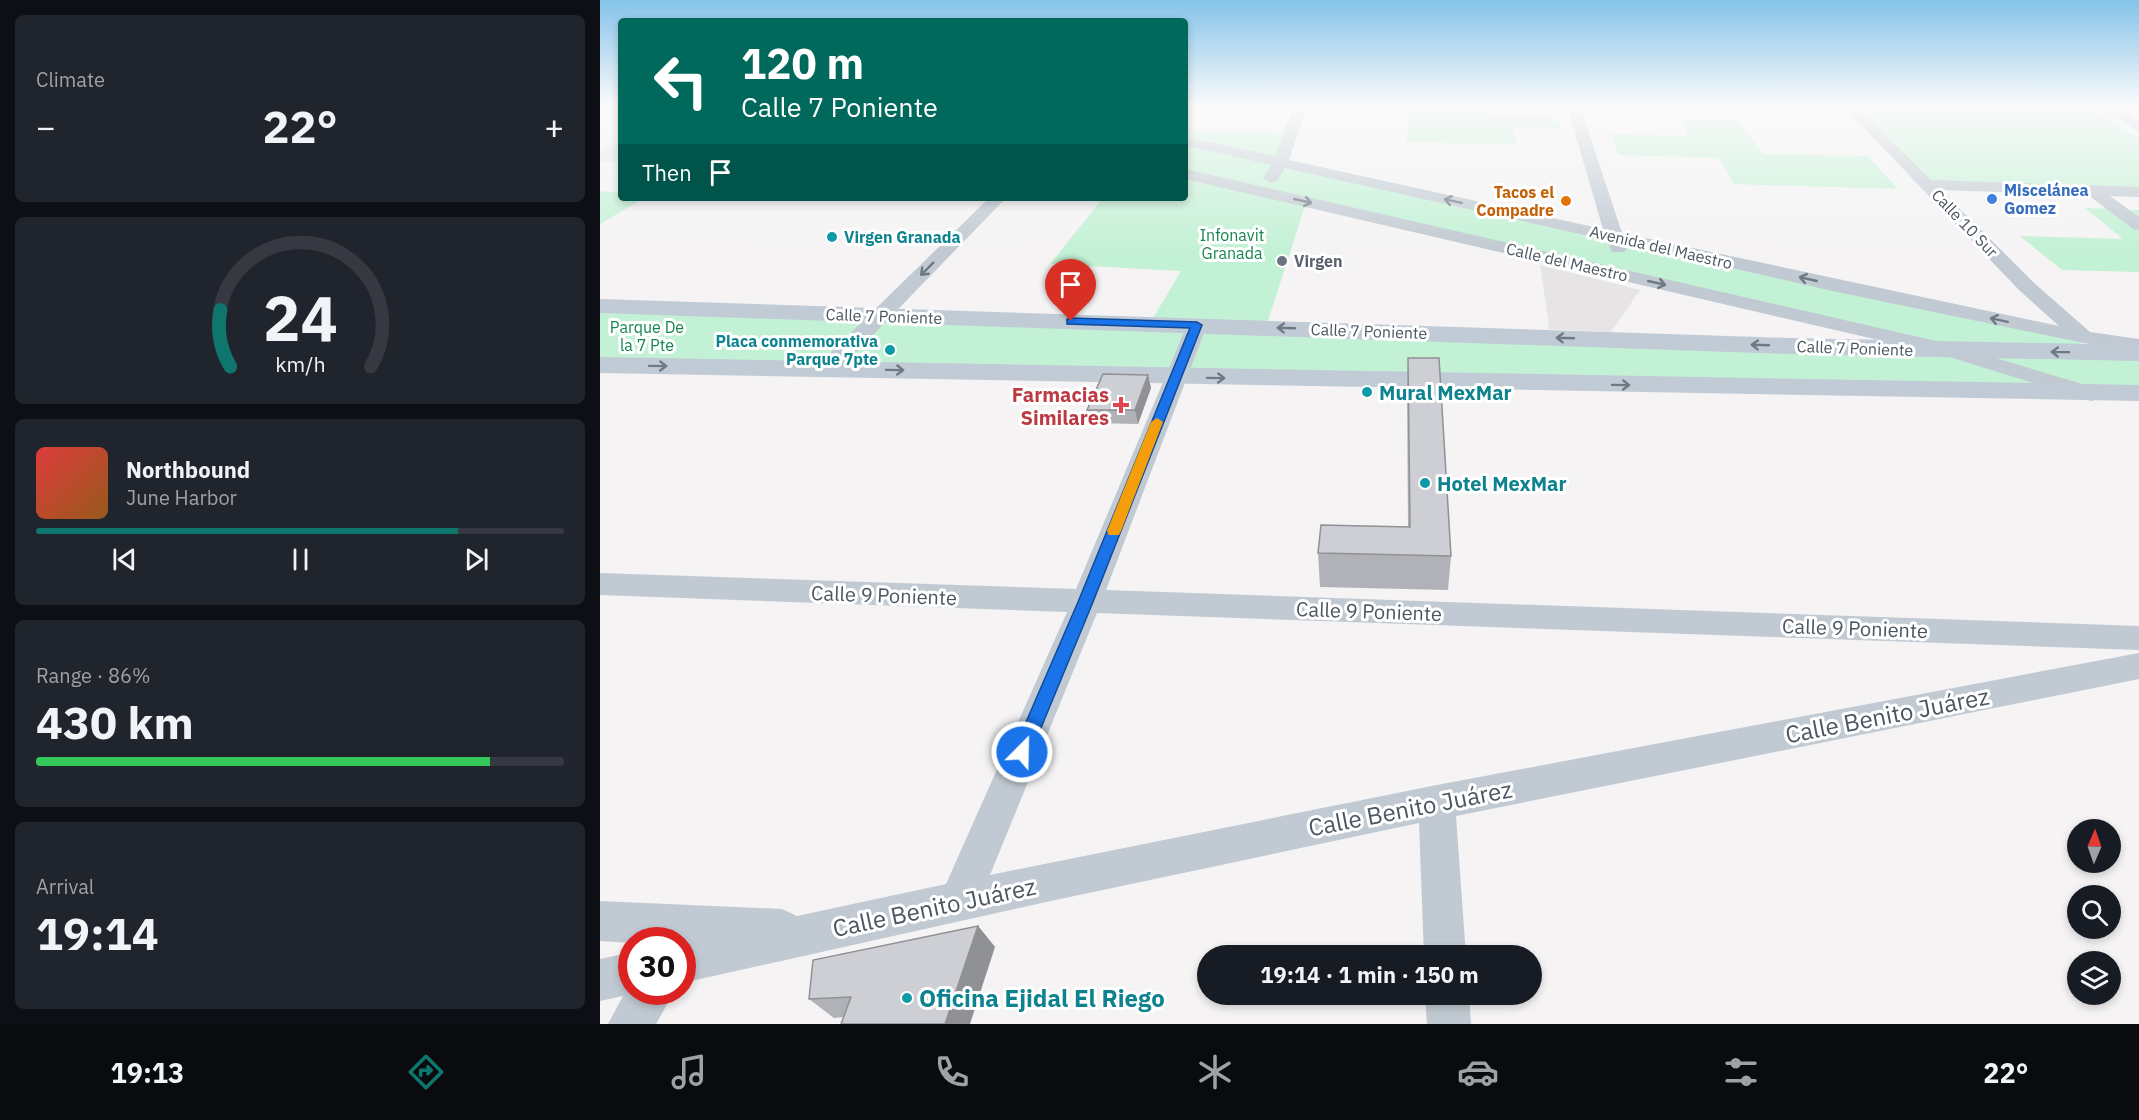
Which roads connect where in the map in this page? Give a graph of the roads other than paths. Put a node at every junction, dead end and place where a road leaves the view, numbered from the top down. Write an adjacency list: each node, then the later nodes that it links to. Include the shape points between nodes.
1 (1240, 154): 5 (street, Avenida del Maestro)
2 (1283, 154): 5 (street)
3 (1588, 154): 13 (street)
4 (1896, 154): 7 (street, Calle 10 Sur)
5 (1280, 163): 9 (street); 13 (street, Avenida del Maestro, one-way to 5)
6 (1188, 175): 9 (street, Calle del Maestro)
7 (1927, 185): 8 (street); 18 (street, Calle 10 Sur, via 2026,286)
8 (2091, 190): 10 (street); 12 (street)
9 (1263, 192): 14 (street, Calle del Maestro, one-way to 14)
10 (2139, 192)
11 (989, 201): 16 (street, one-way to 16)
12 (2139, 225)
13 (1614, 236): 14 (street); 18 (street, Avenida del Maestro, one-way to 13)
14 (1626, 276): 20 (street, Calle del Maestro, one-way to 20)
15 (600, 306): 16 (main road, Calle 7 Poniente)
16 (880, 316): 17 (main road, Calle 7 Poniente); 23 (street)
17 (1197, 325): 20 (main road, Calle 7 Poniente, one-way to 17); 24 (street)
18 (2084, 337): 19 (street, Avenida del Maestro)
19 (2139, 345)
20 (1949, 350): 21 (main road, Calle 7 Poniente, one-way to 20); 26 (street, Calle del Maestro)
21 (2139, 353)
22 (600, 365): 23 (main road, one-way to 23)
23 (828, 368): 24 (main road, one-way to 24)
24 (1175, 377): 26 (main road, one-way to 26); 28 (street)
25 (2139, 393): 26 (main road)
26 (2091, 394)
27 (600, 584): 28 (street, Calle 9 Poniente)
28 (1086, 602): 29 (street, Calle 9 Poniente); 32 (street)
29 (2139, 638)
30 (2139, 666): 31 (street, Calle Benito Juárez)
31 (1437, 802): 32 (street, Calle Benito Juárez); 36 (street)
32 (958, 901): 35 (street, Calle Benito Juárez, via 815,932)
33 (600, 921): 34 (street, Calle Benito Juárez)
34 (623, 927)
35 (696, 942)
36 (1444, 945)
37 (618, 976): 38 (street)
38 (600, 980)
39 (643, 1005): 41 (street)
40 (1448, 1005): 42 (street)
41 (630, 1024)
42 (1449, 1024)

